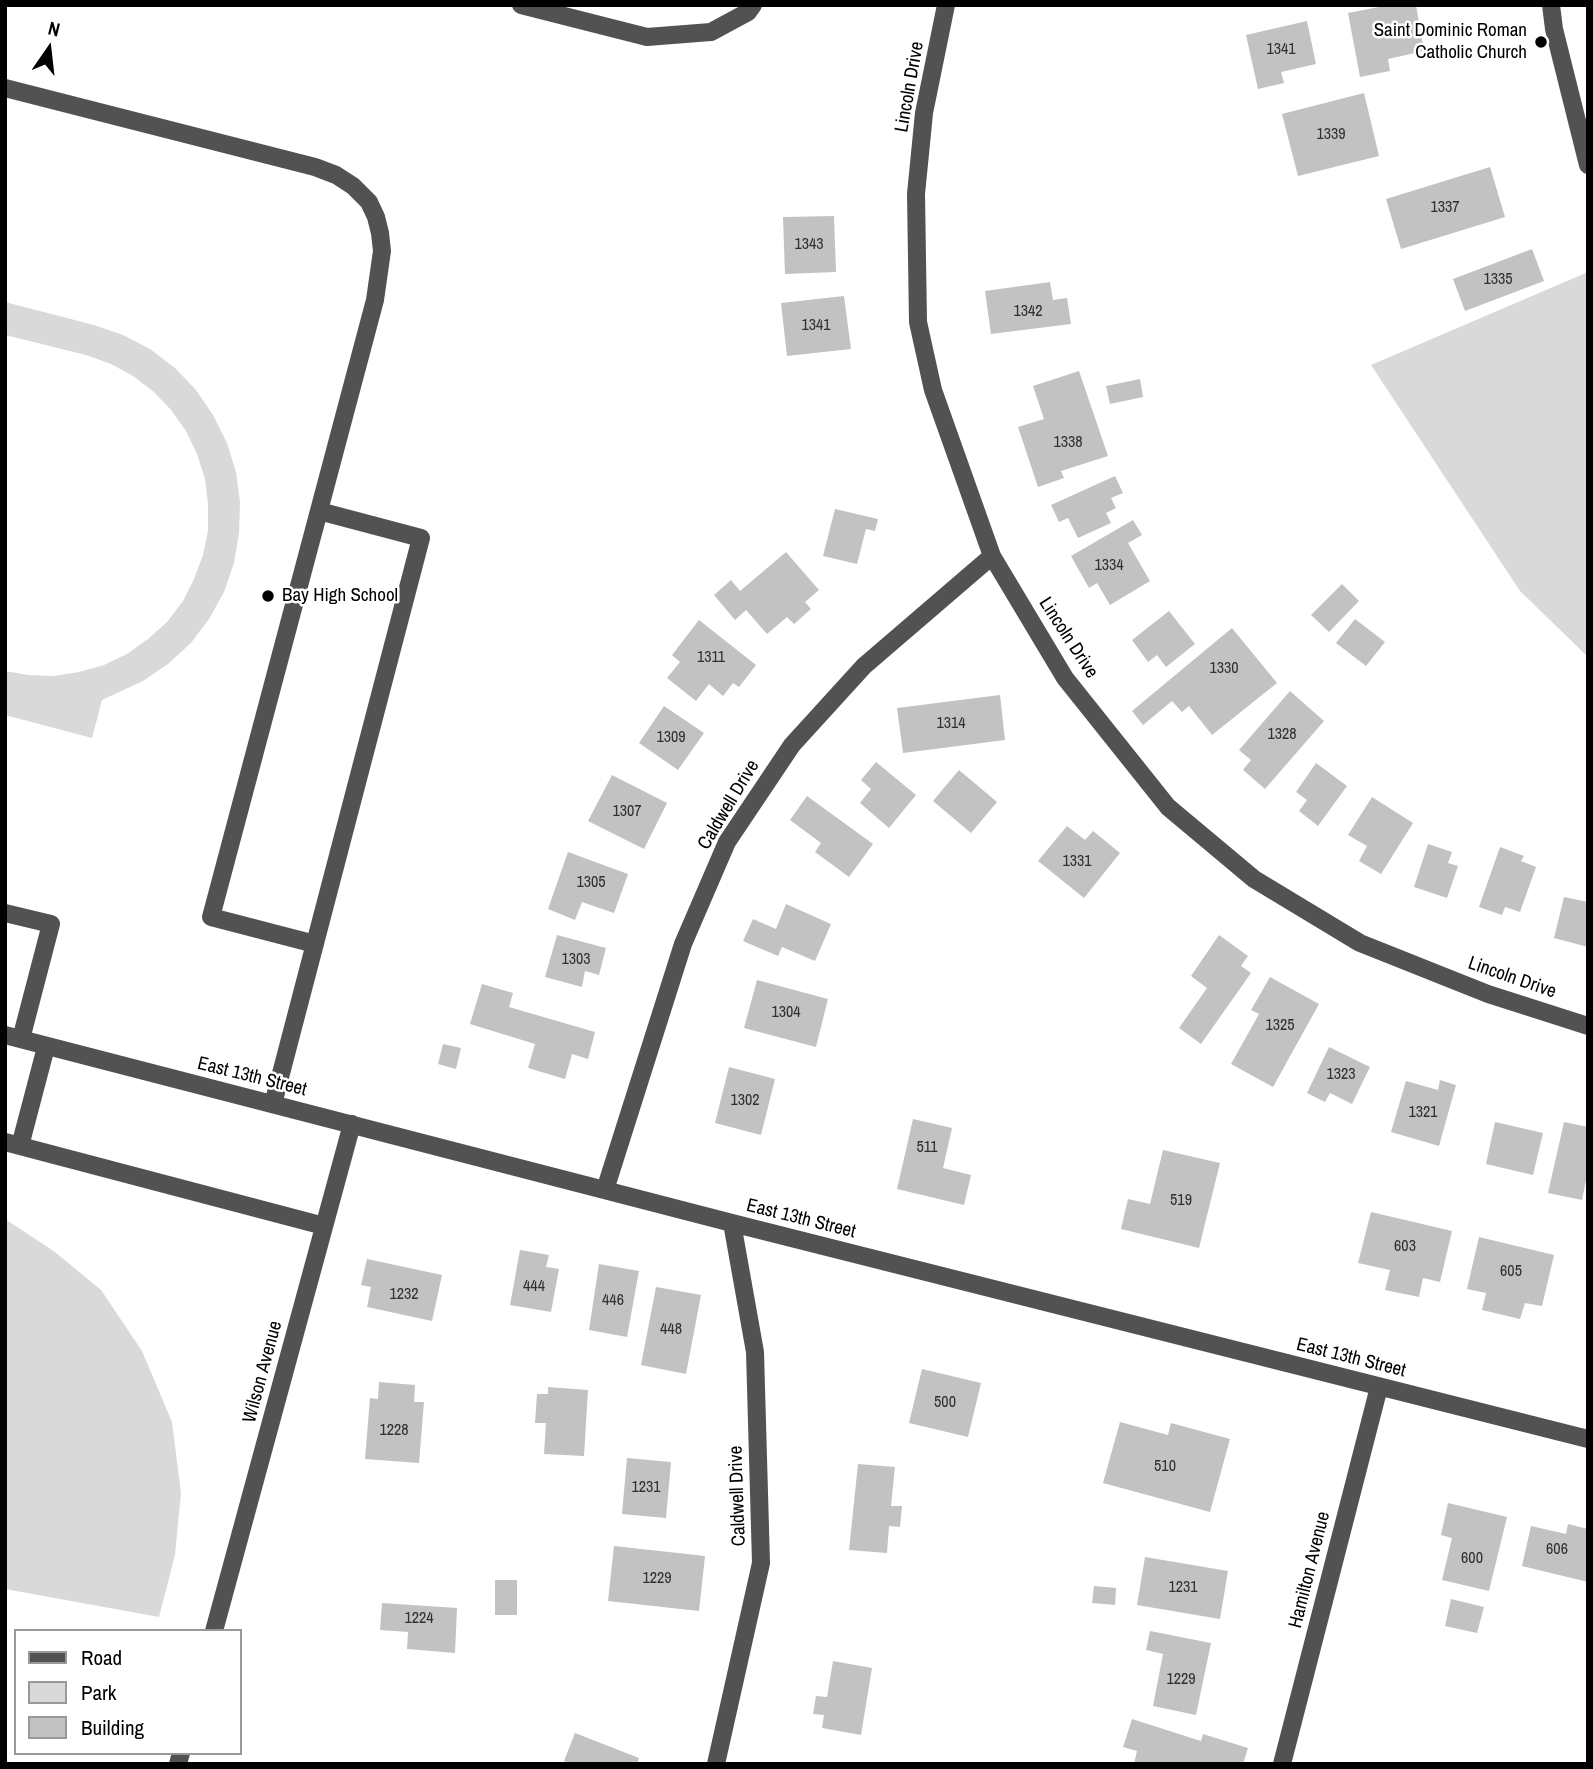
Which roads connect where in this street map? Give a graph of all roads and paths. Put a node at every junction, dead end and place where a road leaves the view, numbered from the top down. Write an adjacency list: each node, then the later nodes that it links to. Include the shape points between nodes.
1 (521, 5): 2 (street, via 647,37 711,32)
2 (753, 5)
3 (946, 5): 8 (street, Lincoln Drive, via 924,113 916,194 918,322 933,390)
4 (1552, 5): 6 (street)
5 (5, 88): 7 (street, via 315,167 353,186 369,202 380,233 380,272)
6 (1588, 165)
7 (319, 511): 10 (street, via 421,538); 10 (street, via 211,917)
8 (992, 555): 11 (street, Lincoln Drive, via 1065,678 1168,807 1254,879 1360,943 1489,994); 17 (street, Caldwell Drive, via 863,666 792,744 727,842 683,944)
9 (5, 913): 12 (street, via 51,924)
10 (315, 944): 14 (street)
11 (1588, 1026)
12 (13, 1037): 13 (street, East 13th Street)
13 (46, 1046): 14 (street, East 13th Street); 16 (street)
14 (272, 1104): 15 (street, East 13th Street)
15 (352, 1124): 17 (street, East 13th Street); 19 (street, Wilson Avenue)
16 (13, 1144): 19 (street)
17 (605, 1190): 18 (street, East 13th Street)
18 (732, 1223): 20 (street, East 13th Street); 23 (street, Caldwell Drive, via 755,1352 761,1563)
19 (324, 1226): 22 (street, Wilson Avenue)
20 (1379, 1387): 21 (street, East 13th Street); 24 (street, Hamilton Avenue)
21 (1588, 1439)
22 (215, 1629)
23 (716, 1764)
24 (1282, 1764)

